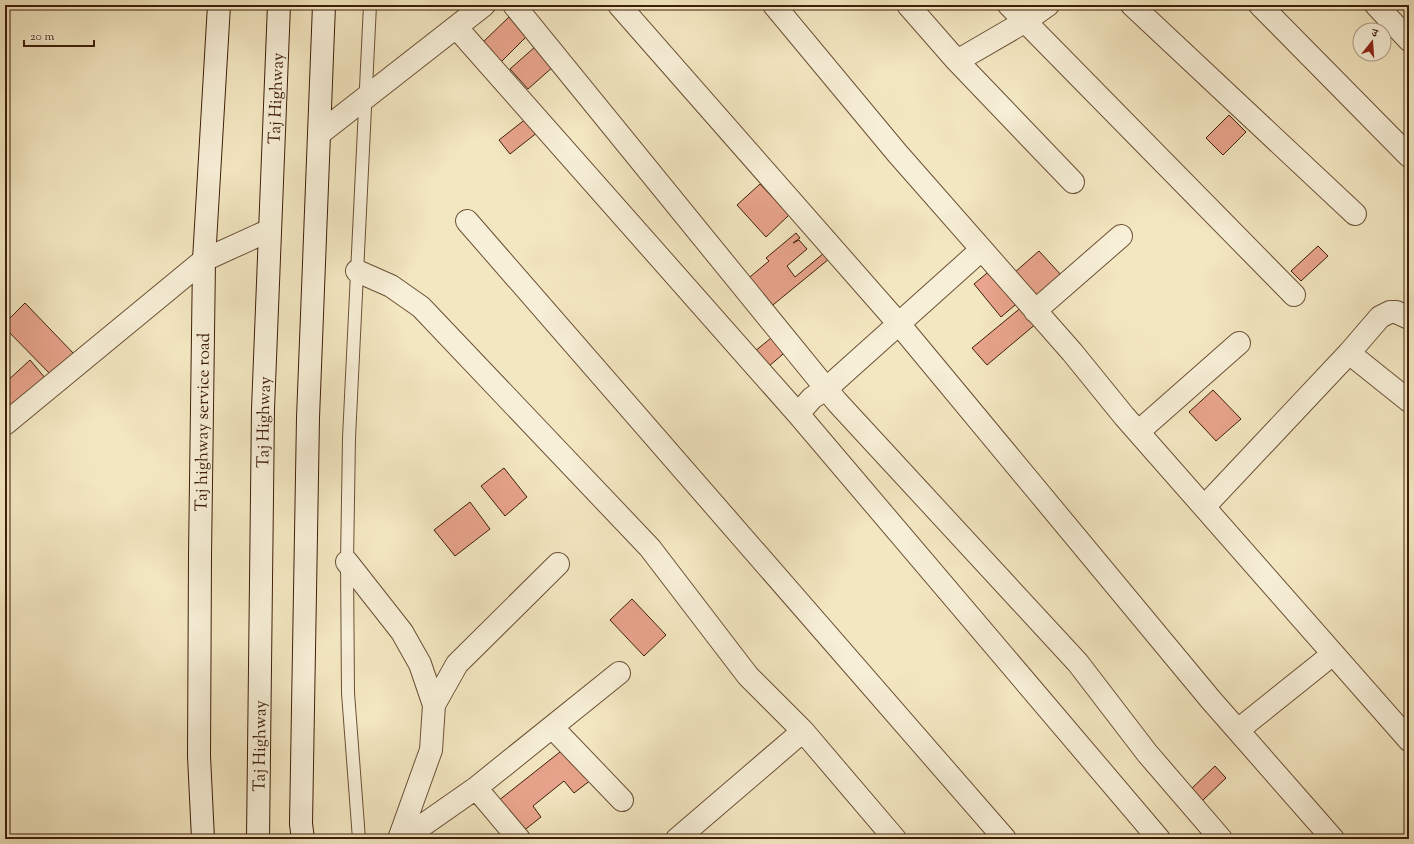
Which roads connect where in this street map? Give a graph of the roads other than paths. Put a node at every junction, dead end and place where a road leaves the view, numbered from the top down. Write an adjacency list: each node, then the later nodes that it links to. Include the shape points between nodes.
1 (219, 5): 28 (street, Taj highway service road)
2 (279, 5): 25 (street, Taj Highway)
3 (324, 5): 20 (street)
4 (370, 5): 19 (lane)
5 (484, 5): 16 (street)
6 (514, 5): 36 (street)
7 (619, 5): 33 (street)
8 (774, 5): 27 (street)
9 (908, 5): 18 (street)
10 (1009, 5): 15 (street)
11 (1048, 5): 15 (street)
12 (1132, 5): 23 (street)
13 (1260, 5): 21 (street)
14 (1376, 5): 17 (street)
15 (1024, 22): 18 (street); 30 (street)
16 (456, 27): 19 (street); 38 (street)
17 (1409, 40)
18 (957, 61): 22 (street)
19 (365, 99): 20 (street); 29 (lane)
20 (319, 134): 55 (street, via 308,426)
21 (1409, 156)
22 (1074, 182)
23 (1355, 214)
24 (468, 221): 62 (street)
25 (270, 230): 28 (street); 54 (street, Taj Highway, via 263,409)
26 (1121, 236): 31 (street)
27 (981, 250): 31 (street); 33 (street)
28 (204, 260): 39 (street); 53 (street, Taj highway service road, via 199,756)
29 (357, 271): 42 (lane); 49 (street, via 391,286 421,307 650,548 748,676)
30 (1294, 295)
31 (1036, 311): 40 (street)
32 (1409, 318): 35 (street, via 1396,312 1380,317)
33 (899, 324): 36 (street); 48 (street)
34 (1240, 342): 40 (street)
35 (1349, 353): 37 (street); 41 (street)
36 (826, 389): 38 (street, via 812,398); 64 (street, via 1078,663 1147,753)
37 (1409, 401)
38 (798, 414): 63 (street)
39 (5, 424)
40 (1138, 432): 41 (street)
41 (1204, 507): 44 (street)
42 (347, 562): 46 (street, via 402,632 420,664); 56 (lane, via 348,693)
43 (558, 564): 46 (street, via 457,664)
44 (1333, 654): 48 (street); 50 (street)
45 (619, 673): 47 (street)
46 (434, 705): 57 (street, via 432,750)
47 (552, 727): 51 (street); 52 (street)
48 (1238, 730): 65 (street)
49 (803, 731): 60 (street); 61 (street)
50 (1409, 740)
51 (476, 788): 58 (street); 59 (street)
52 (622, 800)
53 (203, 839)
54 (258, 839)
55 (302, 839)
56 (359, 839)
57 (399, 839)
58 (403, 839)
59 (519, 839)
60 (677, 839)
61 (895, 839)
62 (1005, 839)
63 (1159, 839)
64 (1221, 839)
65 (1333, 839)

